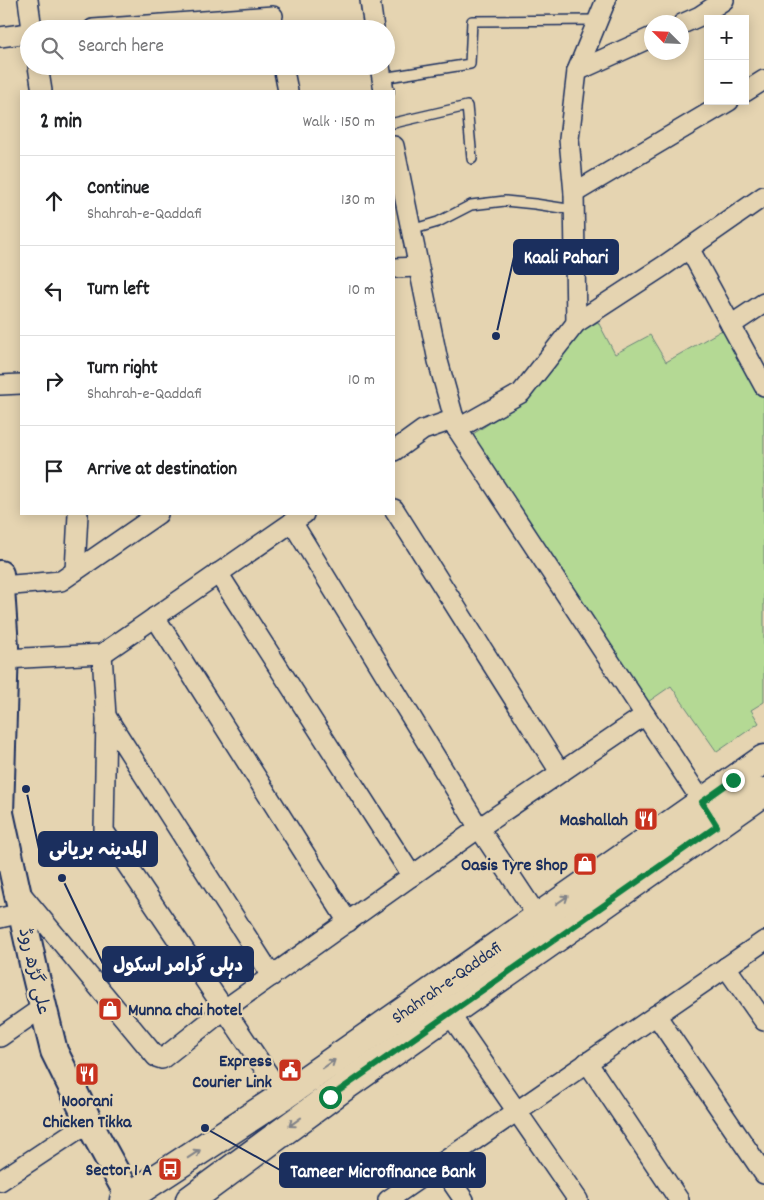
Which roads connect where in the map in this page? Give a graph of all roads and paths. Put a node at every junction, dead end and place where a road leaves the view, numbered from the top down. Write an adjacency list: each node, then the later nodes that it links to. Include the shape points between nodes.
1 (28, 0): 8 (street)
2 (370, 0): 10 (street)
3 (606, 0): 11 (street)
4 (724, 0): 5 (street)
5 (699, 8): 7 (street)
6 (272, 15): 9 (street)
7 (689, 17)
8 (31, 20)
9 (208, 20)
10 (373, 20)
11 (598, 20): 15 (street); 18 (lane, via 472,21 470,64)
12 (20, 34): 13 (street)
13 (0, 37)
14 (644, 42): 15 (street)
15 (577, 71): 28 (street, via 569,138)
16 (39, 75): 21 (street)
17 (285, 75): 22 (street)
18 (382, 79)
19 (764, 80): 20 (street)
20 (749, 89)
21 (42, 90)
22 (288, 90)
23 (723, 105): 28 (street)
24 (395, 122): 26 (lane, via 467,106)
25 (395, 151): 29 (street)
26 (472, 159)
27 (764, 196): 30 (street)
28 (574, 201): 29 (lane, via 535,204 505,201 471,205 438,222); 34 (street)
29 (411, 230): 31 (street)
30 (689, 248): 34 (street); 35 (street)
31 (418, 267): 32 (street); 39 (street, via 438,361)
32 (395, 268)
33 (764, 303): 35 (street)
34 (576, 323): 39 (street, via 521,393)
35 (731, 325): 38 (street)
36 (20, 384): 37 (street)
37 (0, 386)
38 (764, 386)
39 (456, 424): 40 (street, via 424,430); 52 (street)
40 (395, 450)
41 (395, 512): 55 (street)
42 (78, 515): 45 (street)
43 (157, 515): 45 (street)
44 (298, 518): 46 (street); 60 (street)
45 (75, 571): 47 (street, via 61,581)
46 (218, 573): 48 (street); 61 (street)
47 (1, 580): 50 (main road, علی گڑھ روڈ)
48 (156, 617): 49 (street); 65 (street)
49 (102, 654): 50 (street); 53 (street)
50 (4, 659): 51 (main road, علی گڑھ روڈ)
51 (2, 687): 58 (main road, علی گڑھ روڈ)
52 (645, 715): 55 (street); 57 (street)
53 (106, 716): 68 (street); 70 (street, via 104,831)
54 (764, 759): 57 (main road, Shahrah-e-Qaddafi)
55 (560, 772): 60 (street)
56 (764, 792): 59 (main road, Shahrah-e-Qaddafi)
57 (702, 802): 59 (street); 64 (main road, Shahrah-e-Qaddafi, one-way to 57)
58 (0, 813): 62 (main road, علی گڑھ روڈ)
59 (717, 826): 71 (main road, Shahrah-e-Qaddafi)
60 (479, 828): 61 (street); 64 (street)
61 (412, 876): 65 (street)
62 (16, 887): 63 (main road, علی گڑھ روڈ); 70 (street, via 156,1057 162,1059)
63 (11, 916): 69 (main road, علی گڑھ روڈ)
64 (538, 917): 76 (main road, Shahrah-e-Qaddafi, one-way to 64)
65 (348, 922): 68 (street)
66 (764, 941): 67 (street)
67 (726, 967): 72 (street); 73 (street)
68 (272, 976): 70 (street)
69 (43, 1007): 74 (street); 78 (main road, علی گڑھ روڈ, via 54,1052)
70 (225, 1009): 76 (street)
71 (449, 1013): 77 (street); 83 (main road, Shahrah-e-Qaddafi, one-way to 83)
72 (656, 1015): 75 (street); 80 (street)
73 (764, 1021)
74 (0, 1037)
75 (587, 1062): 77 (street); 87 (street)
76 (283, 1096): 82 (main road, Shahrah-e-Qaddafi, one-way to 76)
77 (517, 1112): 79 (street); 86 (street)
78 (89, 1122): 81 (street); 82 (main road, علی گڑھ روڈ)
79 (440, 1164): 84 (street); 85 (street)
80 (764, 1174)
81 (0, 1181)
82 (128, 1199)
83 (190, 1200)
84 (388, 1200)
85 (464, 1200)
86 (578, 1200)
87 (679, 1200)

